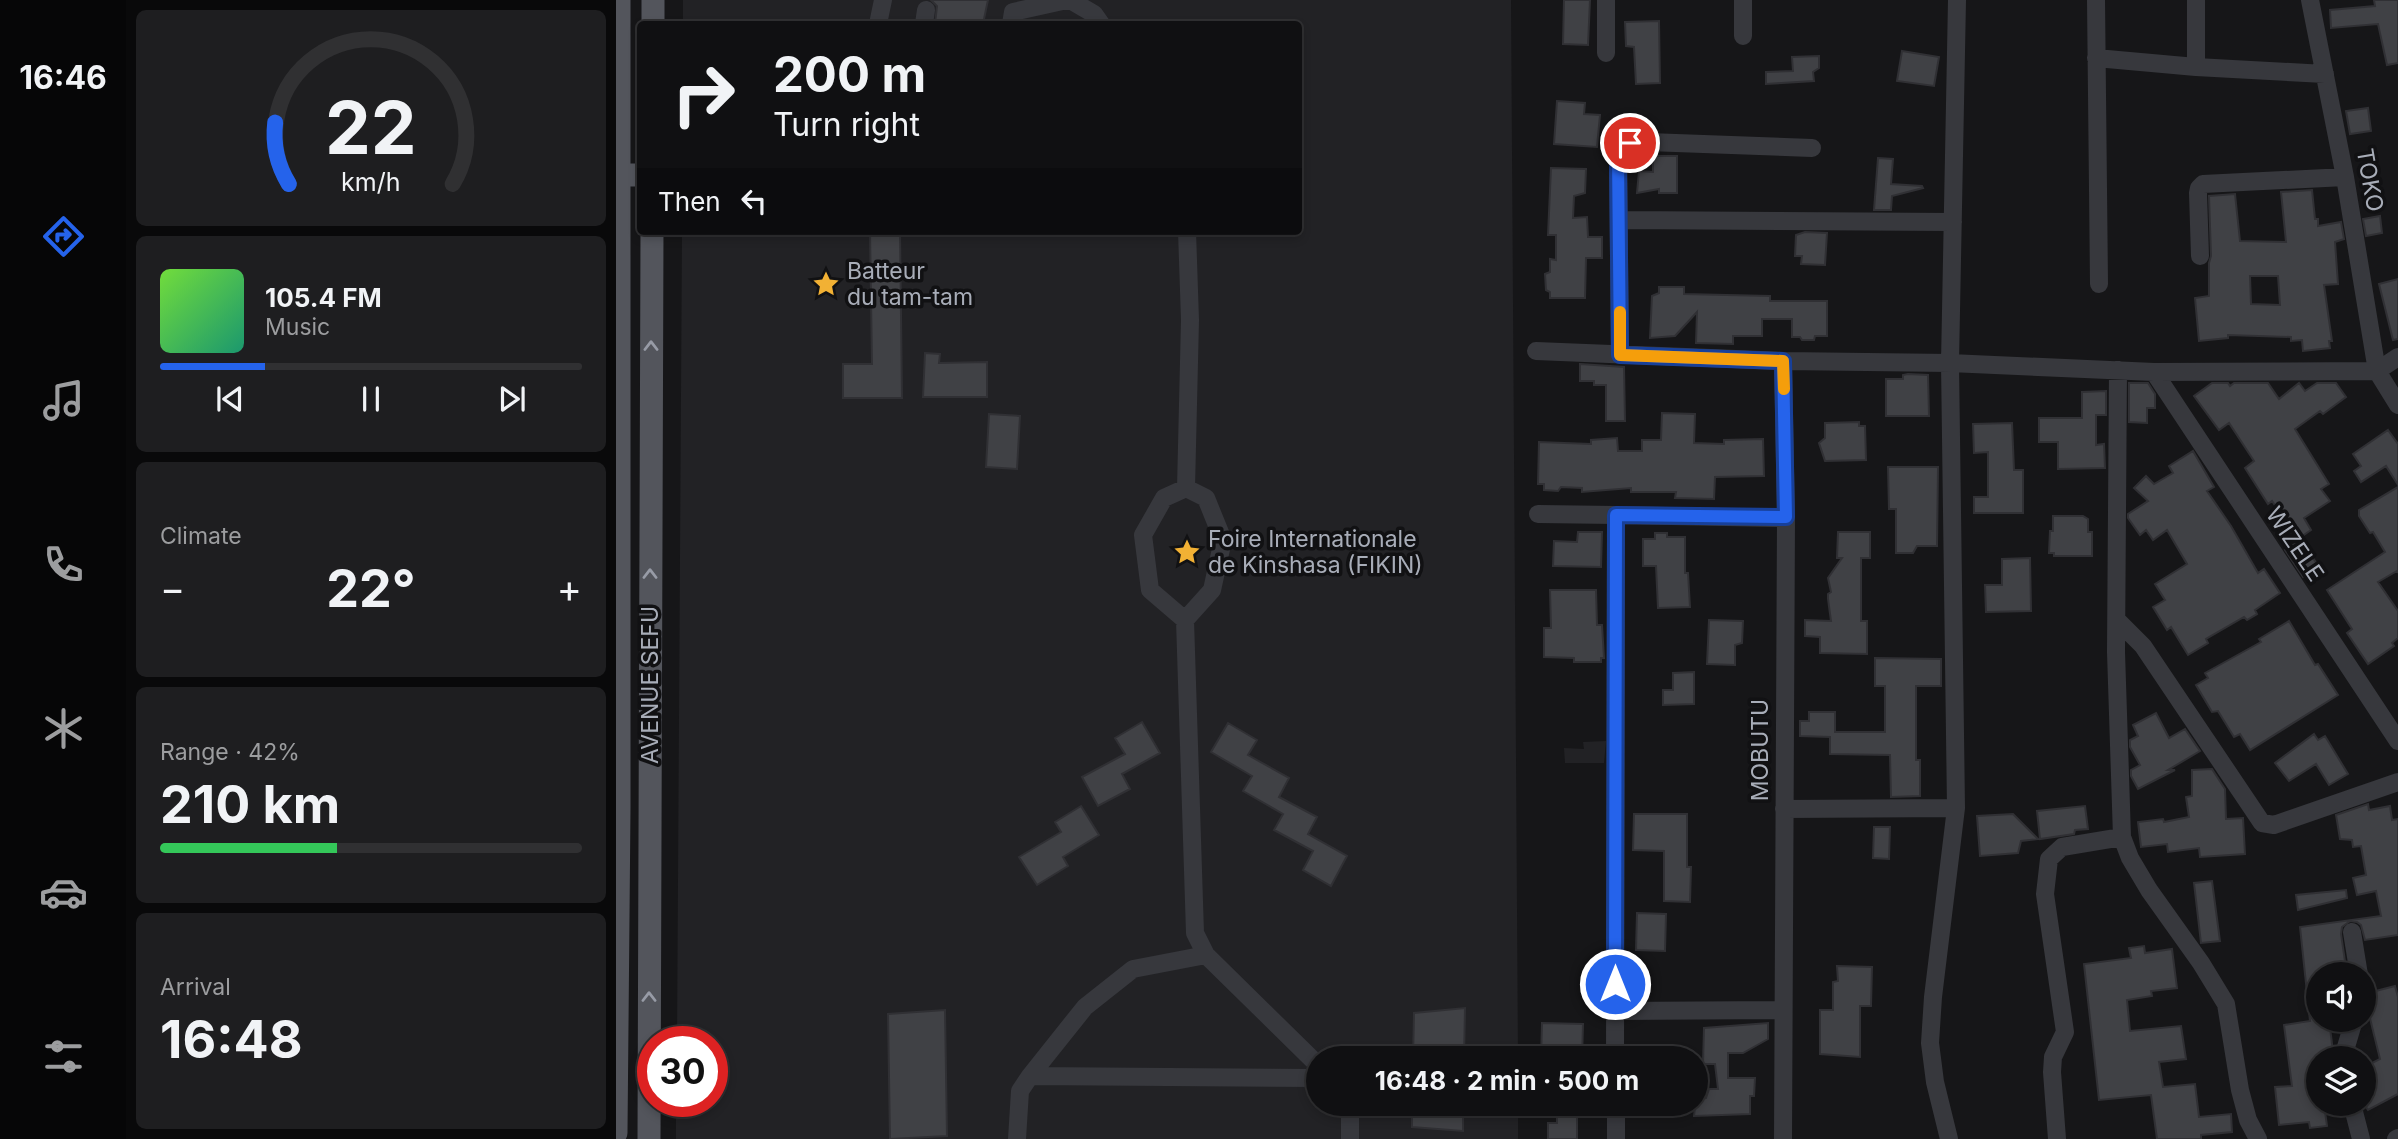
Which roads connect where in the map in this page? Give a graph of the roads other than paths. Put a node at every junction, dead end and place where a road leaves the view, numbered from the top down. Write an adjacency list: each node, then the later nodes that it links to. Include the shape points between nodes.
1 (619, 0): 21 (main road, AVENUE SEFU)
2 (653, 0): 11 (main road)
3 (883, 0): 12 (street)
4 (1068, 0): 13 (street, via 1013,12); 14 (street)
5 (1606, 0): 16 (street)
6 (1743, 0): 15 (street)
7 (1957, 0): 24 (street)
8 (2096, 0): 17 (street)
9 (2196, 0): 18 (street)
10 (2310, 0): 19 (street, TOKO)
11 (653, 21)
12 (878, 21)
13 (1012, 21)
14 (1099, 21)
15 (1743, 36)
16 (1606, 53)
17 (2096, 58): 18 (street); 28 (street)
18 (2196, 67): 19 (street)
19 (2325, 74): 22 (street, TOKO)
20 (1812, 148): 23 (street, via 1630,143 1618,157)
21 (625, 175): 46 (main road, AVENUE SEFU)
22 (2345, 177): 27 (street, via 2203,184 2198,193); 35 (street, TOKO)
23 (1620, 220): 24 (street); 30 (street)
24 (1954, 222): 33 (street)
25 (652, 235): 64 (main road, AVENUE SEFU, one-way to 25)
26 (1187, 235): 38 (street, via 1190,320)
27 (2200, 257)
28 (2099, 284)
29 (1536, 351): 30 (street)
30 (1620, 355): 32 (street)
31 (2398, 357): 35 (street)
32 (1783, 361): 33 (street); 41 (street, MOBUTU)
33 (1950, 363): 34 (street); 48 (street)
34 (2118, 370): 36 (street); 43 (street)
35 (2377, 371): 36 (street); 37 (street, TOKO)
36 (2154, 372): 44 (street, WIZELE)
37 (2398, 405)
38 (1185, 488): 42 (street, via 1206,498 1223,540 1212,590); 42 (street, via 1164,498 1143,535 1150,590)
39 (1538, 514): 40 (street)
40 (1616, 515): 41 (street); 54 (street)
41 (1786, 517): 47 (street, MOBUTU)
42 (1185, 620): 51 (street, via 1195,933)
43 (2118, 621): 45 (street, via 2143,646 2262,823 2274,825); 49 (street)
44 (2398, 741)
45 (2398, 782)
46 (617, 808): 57 (main road, AVENUE SEFU)
47 (1784, 808): 48 (street); 53 (street, MOBUTU)
48 (1956, 808): 69 (street, via 1930,1043)
49 (2122, 837): 70 (street, via 2062,847 2049,859 2045,894 2065,1032 2052,1065); 71 (street, via 2149,890 2226,1004 2239,1090)
50 (2352, 932): 52 (street)
51 (1206, 955): 56 (street); 58 (street, via 1133,969 1085,1007)
52 (2357, 962)
53 (1783, 1010): 54 (street); 68 (street, MOBUTU)
54 (1615, 1012): 55 (street)
55 (1615, 1046)
56 (1306, 1053)
57 (616, 1069): 63 (main road, AVENUE SEFU)
58 (1030, 1076): 59 (street); 65 (street, via 1020,1091)
59 (1306, 1078)
60 (1350, 1116): 66 (street)
61 (1616, 1116): 67 (street)
62 (2356, 1116): 72 (street)
63 (616, 1133)
64 (649, 1139)
65 (1017, 1139)
66 (1350, 1139)
67 (1616, 1139)
68 (1783, 1139)
69 (1949, 1139)
70 (2057, 1139)
71 (2258, 1139)
72 (2361, 1139)

